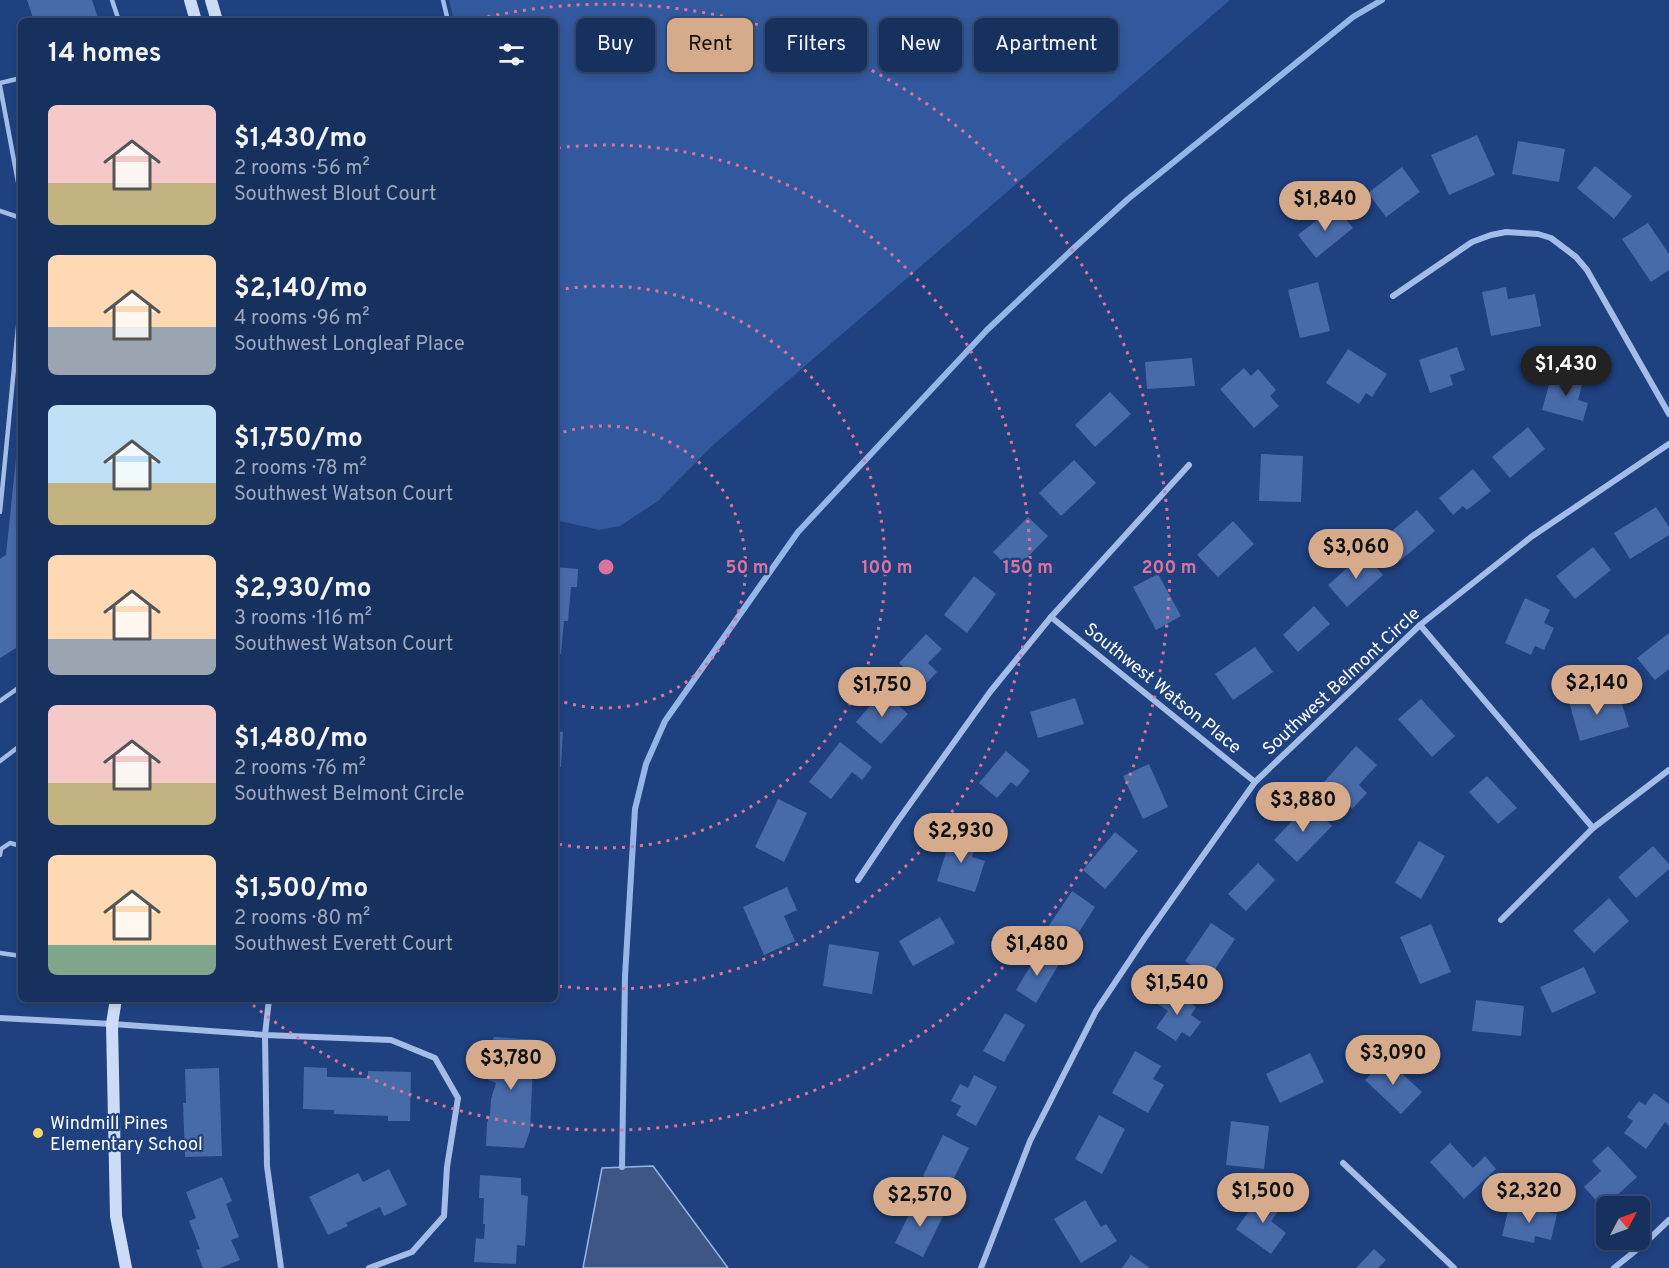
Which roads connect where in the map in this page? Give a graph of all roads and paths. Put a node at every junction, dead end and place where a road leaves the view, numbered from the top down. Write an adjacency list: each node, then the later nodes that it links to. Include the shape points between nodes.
1 (112, 0): 5 (lane)
2 (190, 0): 6 (street)
3 (211, 0): 7 (street)
4 (443, 0): 8 (lane)
5 (118, 18)
6 (195, 18)
7 (216, 18)
8 (447, 18)
9 (18, 79): 10 (lane)
10 (0, 84): 11 (lane)
11 (18, 182)
12 (0, 211): 13 (lane)
13 (18, 217)
14 (1393, 296): 16 (street, via 1472,242 1491,235 1522,232 1551,238 1587,270)
15 (18, 327): 19 (lane)
16 (1669, 414)
17 (1669, 444): 21 (street, Southwest Belmont Circle, via 1531,537)
18 (1189, 465): 20 (street)
19 (0, 512)
20 (1051, 617): 27 (street, Southwest Watson Place); 31 (street, via 990,692)
21 (1420, 625): 27 (street, Southwest Belmont Circle); 28 (street)
22 (18, 688): 23 (lane)
23 (0, 701)
24 (18, 747): 25 (lane)
25 (0, 761)
26 (1669, 770): 28 (street)
27 (1256, 782): 45 (street, Southwest Belmont Circle, via 1096,1011 1030,1141)
28 (1593, 828): 32 (street)
29 (18, 845): 30 (lane, via 10,843 1,849)
30 (0, 855)
31 (858, 880)
32 (1501, 920)
33 (0, 953): 34 (lane)
34 (18, 956)
35 (116, 1002): 38 (street)
36 (269, 1002): 39 (street)
37 (0, 1018): 38 (street)
38 (112, 1024): 39 (street); 42 (street, via 116,1216)
39 (265, 1035): 43 (street, via 267,1166); 44 (street, via 391,1040 435,1058 458,1098 444,1216 412,1251)
40 (1343, 1163): 46 (street)
41 (1669, 1220): 47 (street)
42 (126, 1268)
43 (281, 1268)
44 (369, 1268)
45 (981, 1268)
46 (1454, 1268)
47 (1614, 1268)

